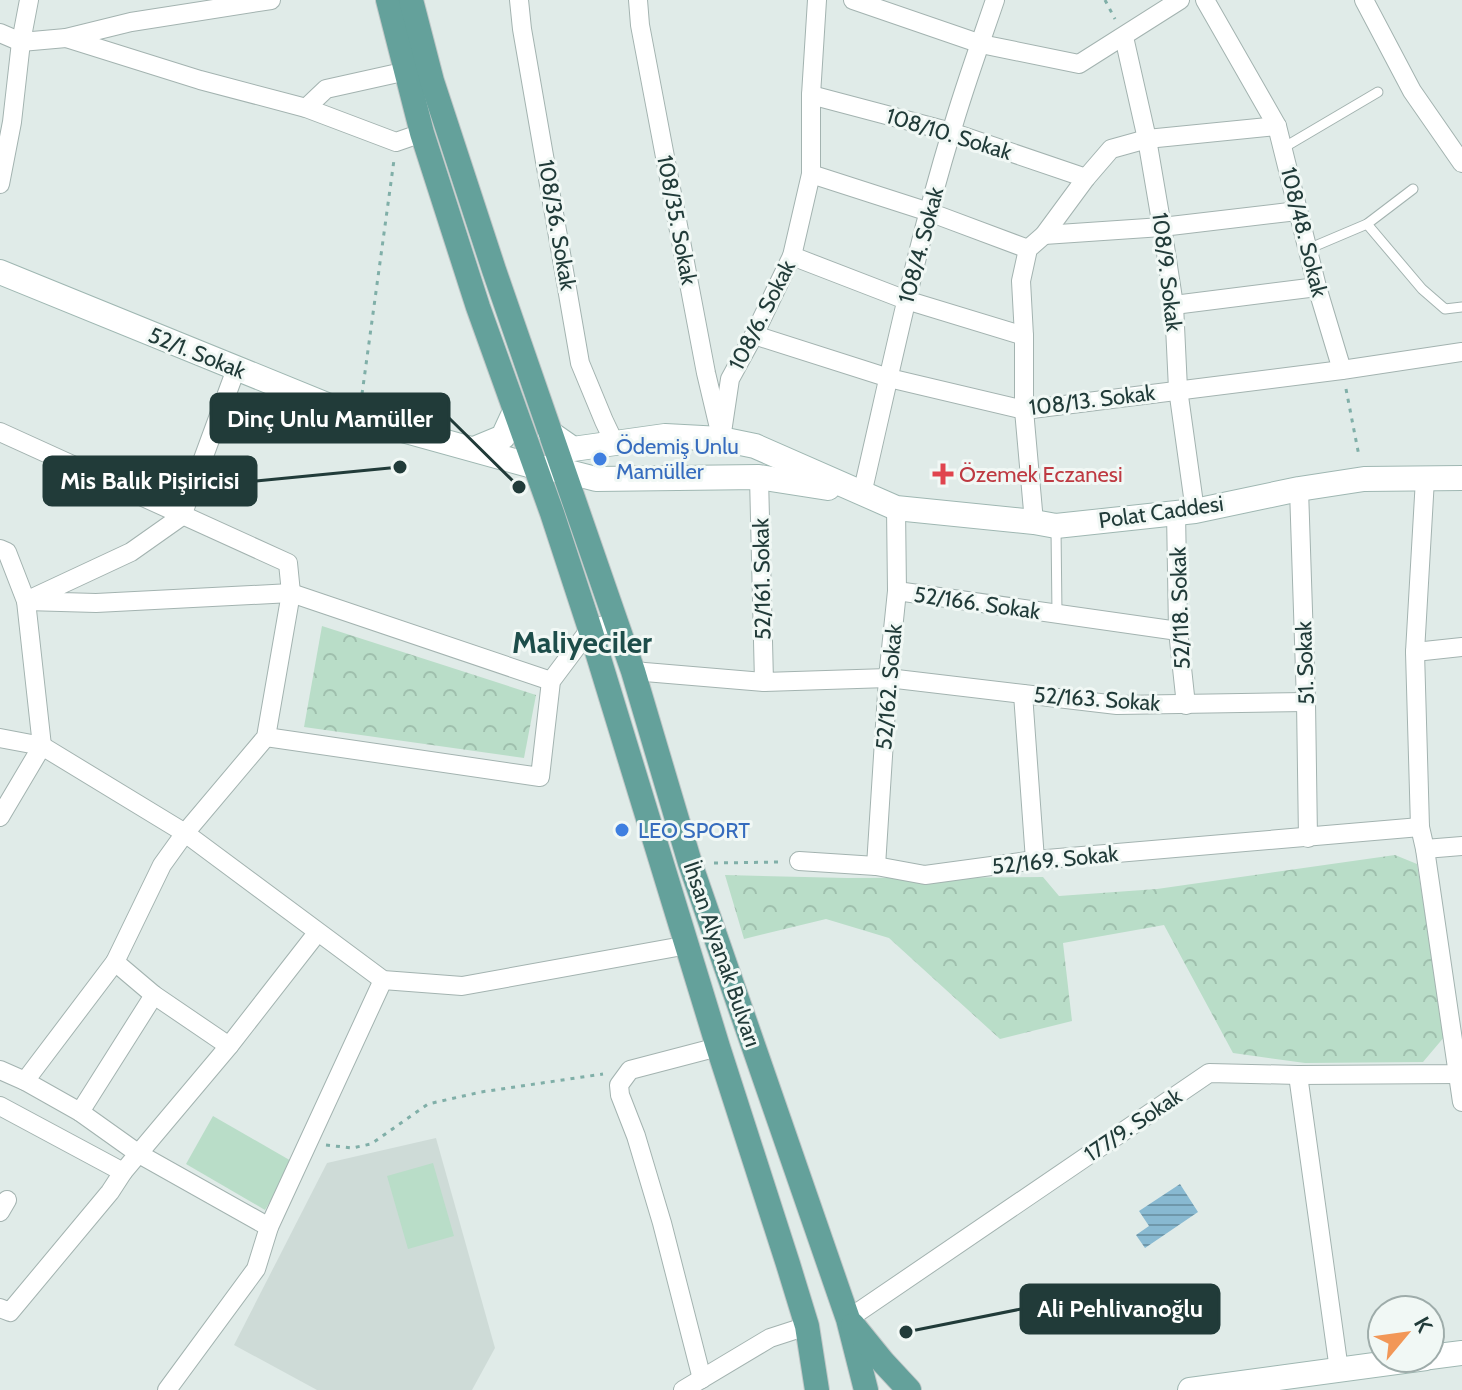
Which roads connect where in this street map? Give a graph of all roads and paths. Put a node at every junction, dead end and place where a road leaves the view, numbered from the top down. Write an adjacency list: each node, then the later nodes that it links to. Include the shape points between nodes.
1 (29, 0): 16 (street)
2 (271, 0): 15 (street)
3 (388, 0): 18 (main road)
4 (411, 0): 61 (main road, via 432,81)
5 (519, 0): 59 (street, 108/36. Sokak, via 580,363)
6 (638, 0): 58 (street, 108/35. Sokak)
7 (817, 0): 20 (street, 108/6. Sokak)
8 (853, 0): 17 (street)
9 (995, 0): 17 (street, 108/4. Sokak)
10 (1180, 0): 14 (street)
11 (1205, 0): 23 (street, 108/48. Sokak)
12 (1364, 0): 29 (street, via 1412,91)
13 (0, 33): 16 (street)
14 (1124, 37): 17 (street, via 1079,64); 26 (street, 108/9. Sokak)
15 (66, 38): 16 (street); 21 (street)
16 (21, 42): 22 (street)
17 (981, 44): 24 (street, 108/4. Sokak)
18 (407, 71): 21 (street, via 326,89); 25 (main road)
19 (1378, 92): 28 (lane)
20 (811, 95): 24 (street, 108/10. Sokak); 30 (street, 108/6. Sokak)
21 (306, 108): 27 (street)
22 (6, 121): 32 (street)
23 (1277, 126): 26 (street); 28 (street, 108/48. Sokak)
24 (951, 132): 31 (street, 108/10. Sokak); 35 (street, 108/4. Sokak)
25 (422, 133): 27 (street); 55 (main road)
26 (1147, 139): 31 (street, via 1111,149); 37 (street, 108/9. Sokak)
27 (396, 142): 56 (path)
28 (1283, 148): 34 (street, 108/48. Sokak)
29 (1460, 157)
30 (811, 174): 35 (street); 41 (street, 108/6. Sokak)
31 (1086, 178): 38 (street)
32 (0, 184)
33 (1413, 189): 36 (lane)
34 (1297, 211): 37 (street); 40 (street, 108/48. Sokak)
35 (929, 212): 39 (street); 44 (street, 108/4. Sokak)
36 (1367, 224): 40 (lane); 46 (lane, via 1422,289 1445,309)
37 (1162, 227): 38 (street); 45 (street, 108/9. Sokak)
38 (1044, 235): 39 (street)
39 (1028, 249): 48 (street, via 1021,281)
40 (1308, 249): 43 (street, 108/48. Sokak)
41 (792, 256): 44 (street); 47 (street, 108/6. Sokak)
42 (0, 272): 50 (main road, 52/1. Sokak)
43 (1317, 287): 45 (street); 51 (street, 108/48. Sokak)
44 (906, 300): 48 (street); 52 (street, 108/4. Sokak)
45 (1174, 305): 53 (street, 108/9. Sokak)
46 (1462, 307)
47 (754, 335): 52 (street, 108/13. Sokak); 58 (street, 108/6. Sokak, via 730,379)
48 (1024, 336): 54 (street)
49 (1462, 352): 51 (street, 108/13. Sokak)
50 (236, 369): 56 (main road, 52/1. Sokak); 72 (street)
51 (1342, 370): 53 (street, 108/13. Sokak); 65 (path)
52 (889, 378): 54 (street, 108/13. Sokak); 68 (street, 108/4. Sokak)
53 (1178, 389): 54 (street, 108/13. Sokak); 71 (street, 108/9. Sokak)
54 (1024, 410): 73 (street)
55 (515, 411): 60 (main road, via 503,437); 61 (main road)
56 (359, 418): 60 (main road, 52/1. Sokak)
57 (0, 432): 72 (street)
58 (721, 439): 59 (main road, Polat Caddesi, via 665,436); 68 (main road, Polat Caddesi, via 755,446)
59 (615, 444): 61 (main road, Polat Caddesi)
60 (474, 449): 61 (main road, 52/1. Sokak)
61 (557, 463): 64 (main road, Polat Caddesi); 69 (main road, İhsan Alyanak Bulvarı); 80 (main road, İhsan Alyanak Bulvarı, via 547,497)
62 (759, 477): 64 (main road, Polat Caddesi); 68 (main road, Polat Caddesi); 87 (street, 52/161. Sokak)
63 (1462, 478): 66 (main road, Polat Caddesi)
64 (596, 479): 69 (main road)
65 (1364, 479): 66 (main road, Polat Caddesi); 67 (main road, Polat Caddesi)
66 (1425, 479): 83 (street)
67 (1299, 489): 71 (main road, Polat Caddesi); 89 (street, 51. Sokak)
68 (862, 494): 70 (main road, Polat Caddesi)
69 (576, 504): 79 (main road, İhsan Alyanak Bulvarı)
70 (896, 508): 73 (main road, Polat Caddesi); 75 (street, 52/162. Sokak)
71 (1186, 512): 73 (main road, Polat Caddesi); 81 (street, 52/118. Sokak)
72 (182, 516): 76 (street, via 288,563); 77 (street, via 131,552)
73 (1045, 524): 78 (lane, 52/166. Sokak)
74 (0, 549): 77 (street, via 7,552)
75 (897, 591): 78 (street, 52/166. Sokak); 85 (street, 52/162. Sokak)
76 (291, 593): 77 (street, via 96,603); 86 (street); 91 (street)
77 (26, 601): 93 (street)
78 (1057, 615): 81 (street, 52/166. Sokak)
79 (616, 622): 80 (street); 84 (main road, İhsan Alyanak Bulvarı)
80 (590, 629): 86 (street); 105 (main road, İhsan Alyanak Bulvarı)
81 (1178, 631): 90 (street, 52/118. Sokak)
82 (1462, 647): 83 (street)
83 (1415, 652): 95 (street)
84 (633, 671): 87 (street); 102 (main road, İhsan Alyanak Bulvarı)
85 (888, 678): 87 (street); 88 (street, 52/163. Sokak); 103 (street, 52/162. Sokak)
86 (551, 681): 91 (street, via 540,777)
87 (764, 682)
88 (1023, 694): 90 (street, 52/163. Sokak, via 1117,705); 100 (street)
89 (1306, 702): 90 (street, 52/163. Sokak); 97 (street, 51. Sokak)
90 (1186, 705)
91 (266, 737): 96 (street)
92 (0, 738): 93 (street)
93 (42, 746): 94 (street); 96 (street)
94 (0, 817)
95 (1420, 827): 97 (street, 52/169. Sokak); 99 (street)
96 (185, 833): 104 (street); 106 (street, via 162,865)
97 (1308, 838): 100 (street, 52/169. Sokak)
98 (1462, 846): 99 (street)
99 (1425, 849): 113 (street)
100 (1035, 860): 103 (street, 52/169. Sokak, via 925,875)
101 (799, 861): 102 (path); 103 (street, 52/169. Sokak)
102 (690, 863): 124 (main road, İhsan Alyanak Bulvarı)
103 (876, 866)
104 (317, 933): 107 (street); 109 (street)
105 (688, 945): 107 (street, via 462,986); 110 (main road, İhsan Alyanak Bulvarı)
106 (115, 962): 108 (street); 115 (street)
107 (383, 980): 119 (street)
108 (154, 995): 109 (street); 118 (street)
109 (229, 1046): 120 (street)
110 (718, 1047): 112 (street); 125 (main road, İhsan Alyanak Bulvarı)
111 (0, 1070): 115 (street)
112 (630, 1070): 119 (path, via 428,1104 371,1144 352,1148); 128 (street, via 619,1085 620,1095 662,1223)
113 (1460, 1073): 114 (street, 177/9. Sokak); 116 (street)
114 (1298, 1075): 124 (street, 177/9. Sokak, via 1209,1073); 127 (street)
115 (25, 1081): 118 (street)
116 (1462, 1102)
117 (0, 1106): 121 (street)
118 (80, 1112): 120 (street)
119 (308, 1143): 122 (street)
120 (139, 1154): 121 (street); 122 (street)
121 (123, 1172): 123 (street, via 10,1312)
122 (269, 1227): 130 (street, via 256,1269)
123 (0, 1308)
124 (848, 1319): 133 (main road, İhsan Alyanak Bulvarı); 134 (main road)
125 (807, 1326): 128 (street, via 770,1338); 132 (main road, İhsan Alyanak Bulvarı)
126 (1366, 1366): 127 (main road)
127 (1339, 1370): 129 (main road)
128 (702, 1379): 131 (street)
129 (1254, 1386): 135 (main road)
130 (167, 1390)
131 (683, 1390)
132 (817, 1390)
133 (866, 1390)
134 (909, 1390)
135 (1190, 1390)

